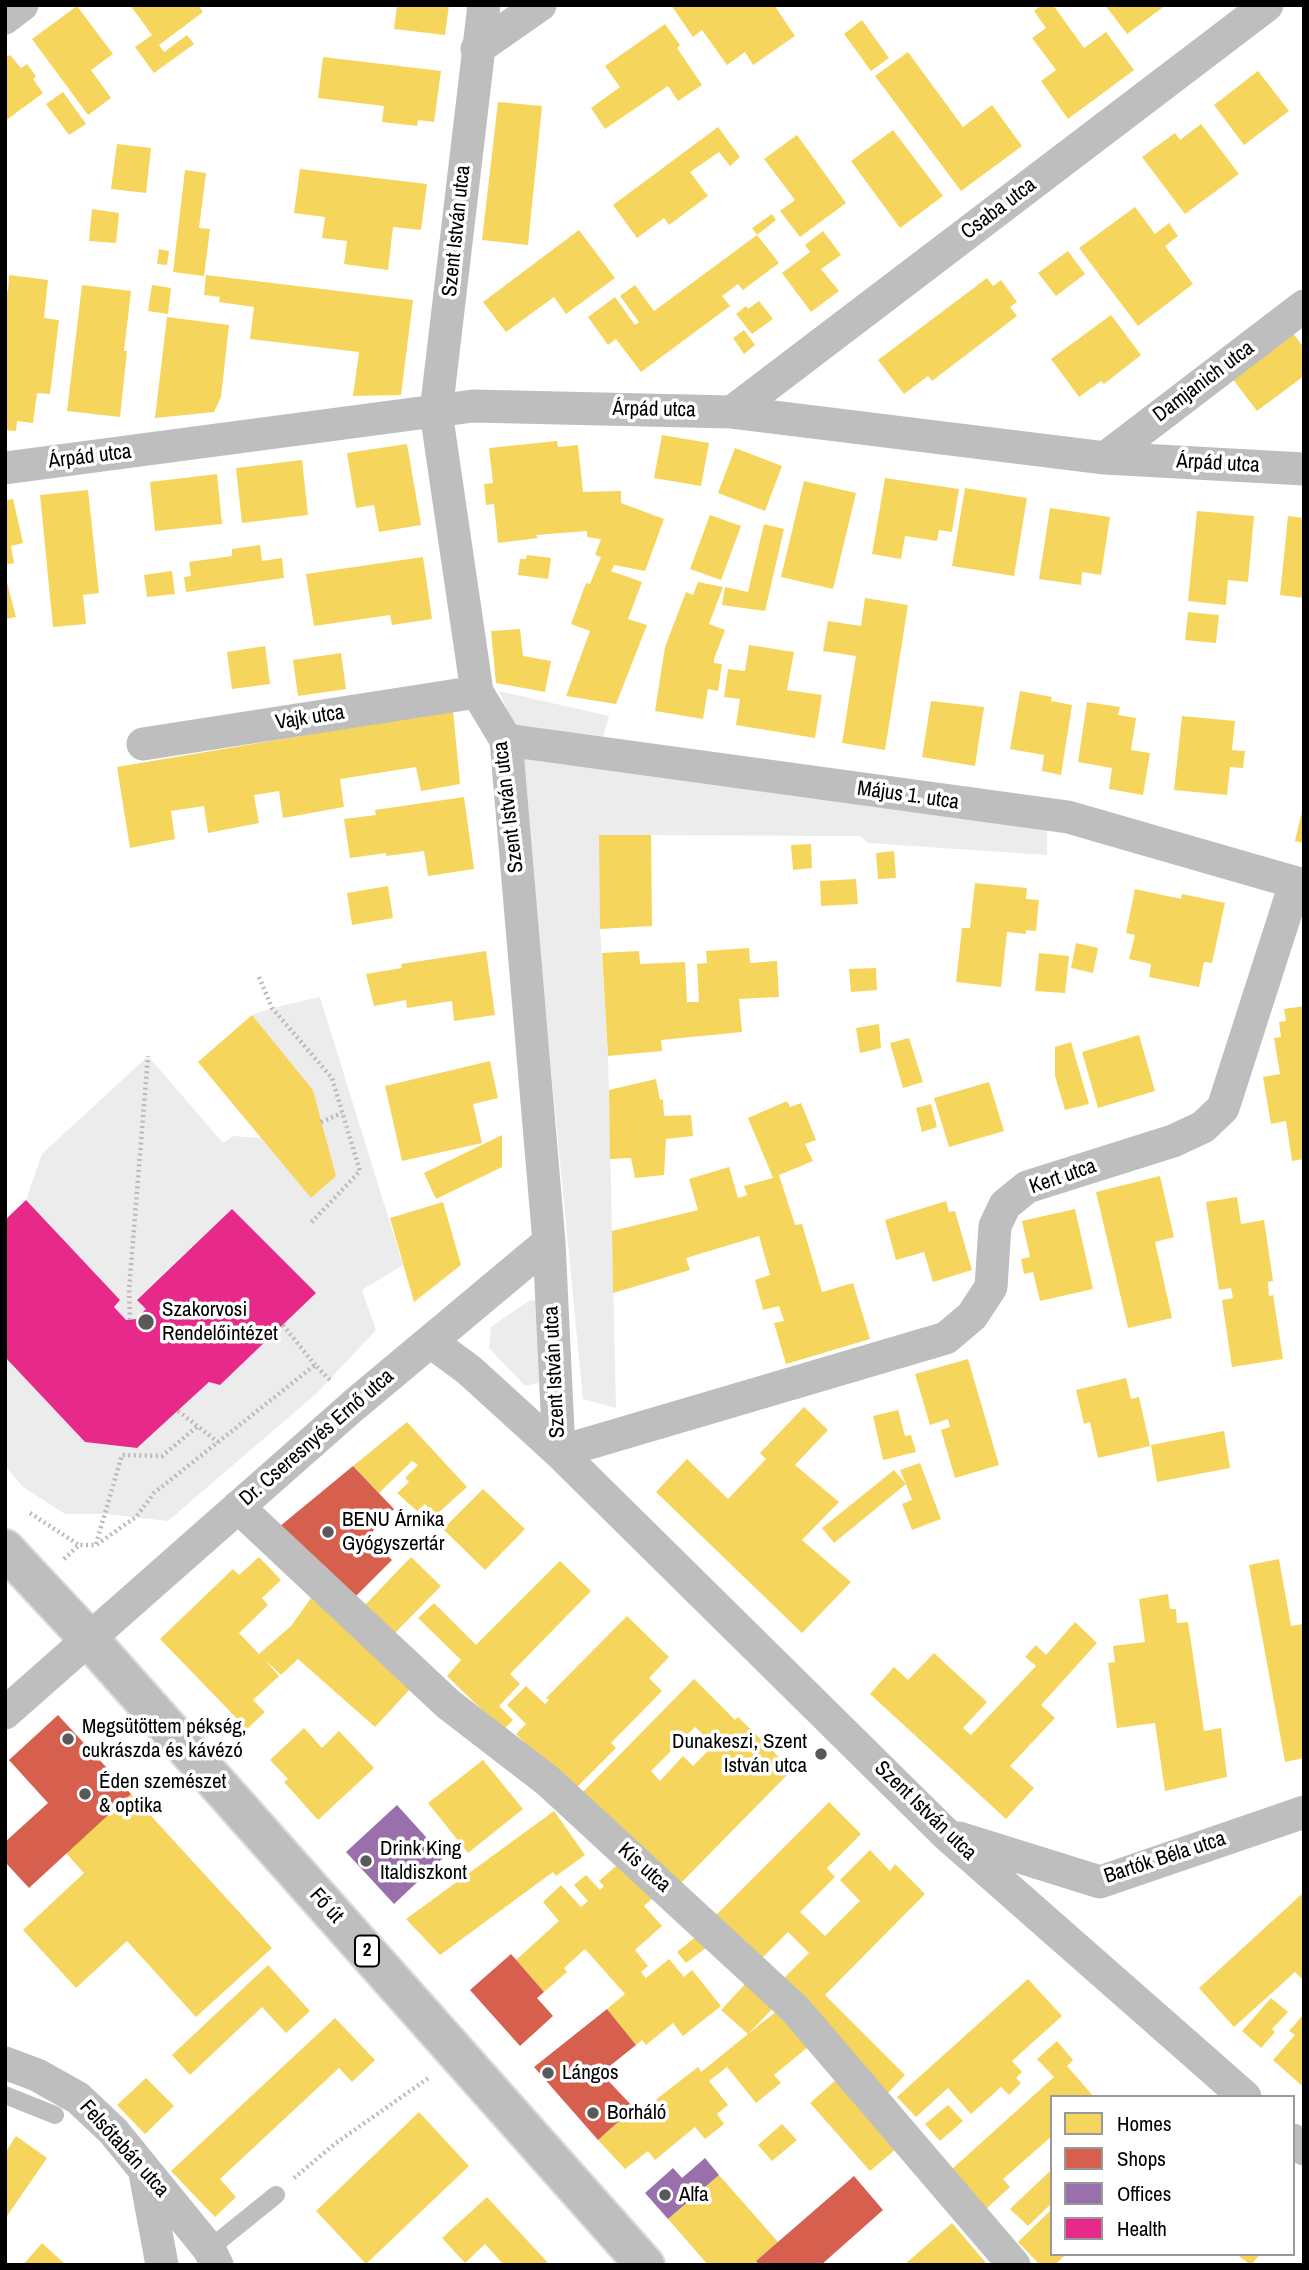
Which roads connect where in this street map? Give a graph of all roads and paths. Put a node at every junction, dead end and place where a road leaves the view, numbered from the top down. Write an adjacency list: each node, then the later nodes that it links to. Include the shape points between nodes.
1 (22, 5): 5 (street)
2 (484, 5): 6 (street, Szent István utca)
3 (540, 5): 6 (street)
4 (1267, 5): 9 (street, Csaba utca)
5 (5, 18)
6 (477, 49): 8 (street, Szent István utca)
7 (1304, 306): 10 (street, Damjanich utca)
8 (436, 412): 9 (street, Árpád utca, via 473,406); 11 (street, Árpád utca); 13 (street, Szent István utca)
9 (732, 412): 10 (street, Árpád utca)
10 (1105, 458): 12 (street, Árpád utca)
11 (5, 468)
12 (1304, 469)
13 (477, 692): 14 (street, Szent István utca); 15 (street, Vajk utca)
14 (506, 740): 16 (street, Május 1. utca, via 1068,817); 22 (street, Szent István utca)
15 (143, 744)
16 (1299, 884): 31 (street, Kert utca, via 1223,1108 1203,1127 1173,1141 1027,1187 1016,1196 995,1226 990,1287 972,1316 946,1338)
17 (259, 977): 19 (path, via 272,1008 332,1078)
18 (148, 1056): 23 (path)
19 (342, 1113): 20 (path); 21 (path, via 360,1171)
20 (321, 1122)
21 (310, 1224)
22 (549, 1242): 25 (street, Dr. Cseresnyés Ernő utca); 31 (street, Szent István utca)
23 (130, 1320)
24 (283, 1325): 26 (path)
25 (431, 1342): 27 (street, Dr. Cseresnyés Ernő utca); 31 (street, Szent István utca, via 469,1370)
26 (315, 1365): 27 (path); 30 (path)
27 (354, 1405): 32 (street, Dr. Cseresnyés Ernő utca)
28 (178, 1411): 29 (path)
29 (198, 1426): 30 (path); 35 (path, via 162,1456 122,1455)
30 (218, 1442): 35 (path, via 153,1493 136,1517)
31 (559, 1452): 41 (street, Szent István utca)
32 (238, 1507): 38 (street, Dr. Cseresnyés Ernő utca); 52 (street, Kis utca, via 448,1703 548,1781 795,2009)
33 (30, 1513): 34 (path)
34 (79, 1545): 35 (path); 37 (path)
35 (96, 1545)
36 (5, 1549): 37 (main road, Fő út / 2)
37 (38, 1584): 38 (main road, Fő út / 2)
38 (88, 1638): 39 (street, Dr. Cseresnyés Ernő utca); 51 (main road, Fő út / 2)
39 (5, 1713)
40 (1304, 1812): 41 (street, Bartók Béla utca, via 1100,1882)
41 (946, 1834): 45 (street, Szent István utca)
42 (5, 2063): 47 (street, Felsőtabán utca, via 78,2098)
43 (427, 2080): 48 (path, via 336,2143)
44 (5, 2095): 46 (lane)
45 (1243, 2095)
46 (55, 2115)
47 (144, 2167): 49 (street, Felsőtabán utca); 50 (street)
48 (275, 2195): 49 (lane)
49 (213, 2257)
50 (162, 2265)
51 (645, 2265)
52 (1014, 2265)

